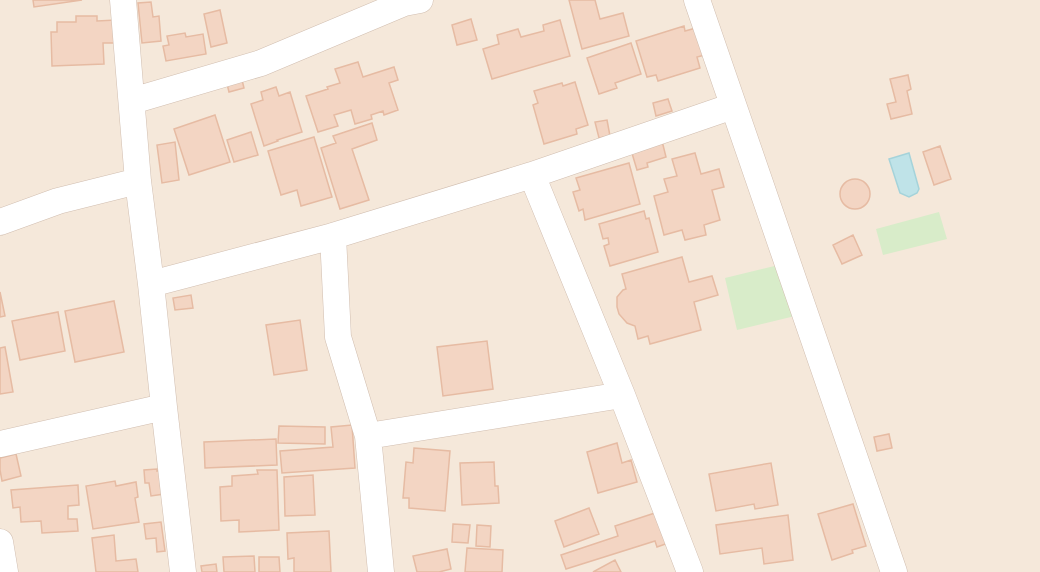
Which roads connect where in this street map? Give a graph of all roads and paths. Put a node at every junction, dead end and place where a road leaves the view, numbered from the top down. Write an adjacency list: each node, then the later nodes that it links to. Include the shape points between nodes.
1 (123, 0): 4 (street)
2 (420, 0): 4 (street, via 404,3 261,63)
3 (697, 0): 5 (street)
4 (132, 101): 7 (street)
5 (733, 106): 6 (street); 20 (street)
6 (532, 175): 9 (street); 11 (street)
7 (138, 181): 8 (street, via 58,201); 10 (street)
8 (0, 222)
9 (333, 236): 10 (street); 13 (street, via 338,337)
10 (151, 284): 12 (street)
11 (622, 395): 13 (street); 19 (street)
12 (164, 407): 14 (street); 17 (street)
13 (368, 436): 18 (street)
14 (0, 444)
15 (0, 542): 16 (street)
16 (5, 572)
17 (183, 572)
18 (381, 572)
19 (690, 572)
20 (894, 572)

